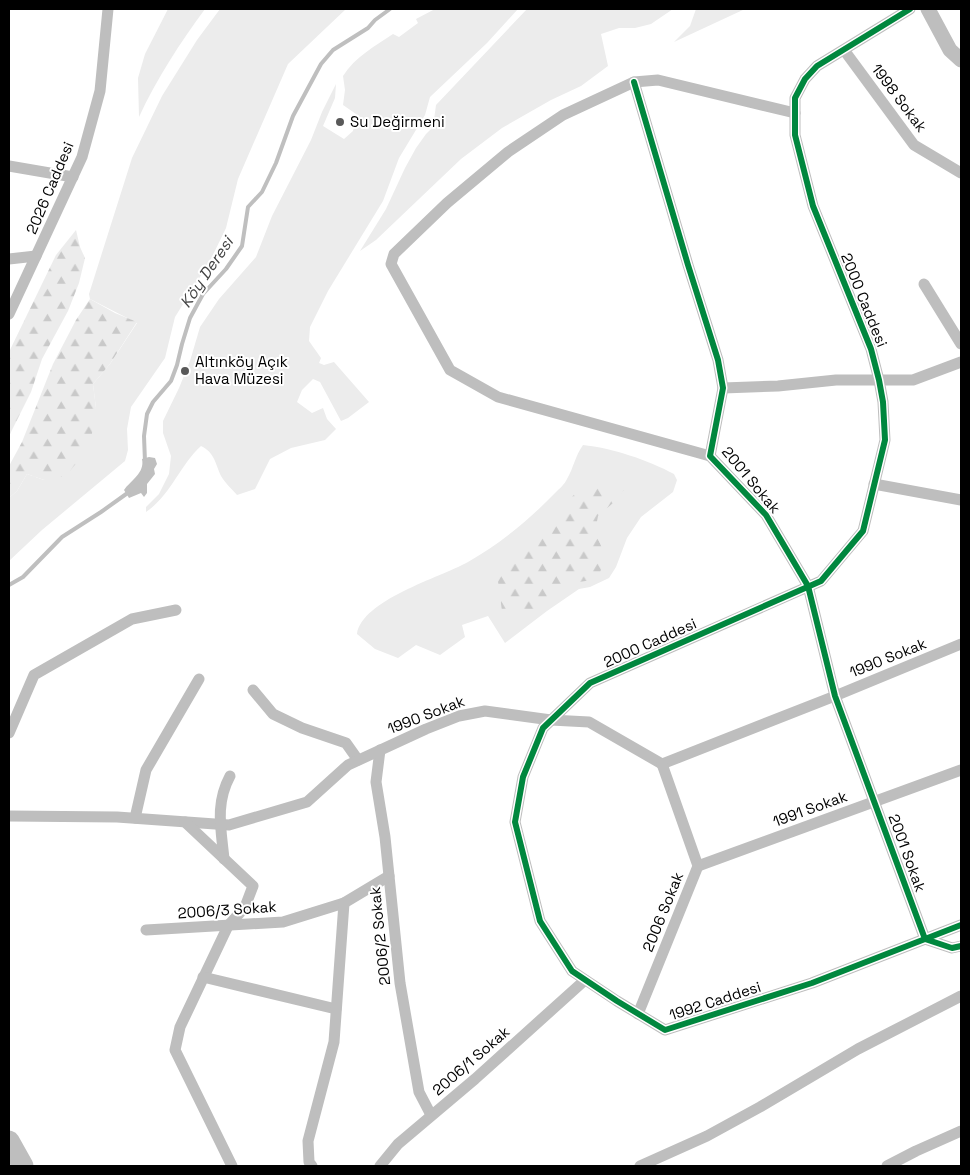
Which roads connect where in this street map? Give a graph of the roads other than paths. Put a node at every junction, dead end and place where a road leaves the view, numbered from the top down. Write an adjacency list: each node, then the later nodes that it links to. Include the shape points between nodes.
1 (108, 9): 10 (street, 2026 Caddesi, via 100,91 82,157)
2 (910, 9): 4 (street, 2000 Caddesi)
3 (928, 9): 5 (street, via 950,50)
4 (844, 50): 7 (street, 2000 Caddesi, via 817,66 805,79 795,98); 9 (street, 1998 Sokak, via 914,145)
5 (961, 60)
6 (634, 82): 7 (street, via 658,80); 18 (street, 2001 Sokak, via 718,360); 19 (street, via 563,116 508,152 427,222 394,254 391,264 450,370 498,397)
7 (795, 113): 17 (street, 2000 Caddesi, via 795,135 813,206 871,349)
8 (9, 166): 10 (street)
9 (961, 173)
10 (73, 176): 11 (street, 2026 Caddesi)
11 (36, 256): 12 (street); 14 (street, 2026 Caddesi)
12 (9, 259)
13 (924, 284): 15 (street)
14 (9, 314)
15 (961, 344)
16 (961, 362): 17 (street, via 913,380)
17 (879, 380): 18 (street); 20 (street, 2000 Caddesi, via 885,440)
18 (723, 388): 19 (street, 2001 Sokak)
19 (710, 456): 22 (street, 2001 Sokak, via 766,515)
20 (874, 484): 21 (street); 22 (street, 2000 Caddesi, via 862,531 820,581)
21 (961, 500)
22 (808, 586): 27 (street, 2001 Sokak); 28 (street, 2000 Caddesi, via 590,683)
23 (176, 610): 29 (street, via 132,619 34,675)
24 (961, 644): 27 (street, 1990 Sokak)
25 (199, 679): 37 (street, via 146,770)
26 (253, 690): 31 (street, via 273,714 346,743)
27 (835, 696): 32 (street, 1990 Sokak); 35 (street, 2001 Sokak)
28 (551, 720): 30 (street, 1990 Sokak, via 485,710 459,716); 32 (street, 1990 Sokak, via 589,722); 50 (street, 1992 Caddesi, via 543,728 523,777 515,822 540,921 572,971)
29 (9, 733)
30 (380, 750): 31 (street, 1990 Sokak); 42 (street, 2006/2 Sokak, via 376,782)
31 (358, 760): 39 (street, 1990 Sokak, via 307,802 229,826)
32 (662, 764): 41 (street, 2006 Sokak)
33 (961, 770): 35 (street, 1991 Sokak)
34 (230, 776): 39 (street, via 223,788 219,807)
35 (875, 801): 41 (street, 1991 Sokak); 47 (street, 2001 Sokak)
36 (9, 816): 37 (street, 1990 Sokak)
37 (135, 818): 38 (street, 1990 Sokak)
38 (186, 822): 39 (street, 1990 Sokak); 40 (street)
39 (220, 825): 40 (street)
40 (224, 859): 45 (street, via 253,886 245,907)
41 (698, 866): 53 (street, 2006 Sokak)
42 (389, 876): 43 (street, 2006/3 Sokak); 54 (street, 2006/2 Sokak, via 402,992 419,1092)
43 (344, 903): 45 (street, 2006/3 Sokak, via 283,922); 52 (street)
44 (961, 925): 47 (street, 1992 Caddesi)
45 (228, 926): 46 (street, 2006/3 Sokak); 49 (street)
46 (146, 930)
47 (925, 938): 48 (street, via 952,948); 53 (street, 1992 Caddesi, via 812,984 665,1030)
48 (961, 946)
49 (203, 977): 52 (street); 58 (street, via 180,1027 175,1050)
50 (585, 980): 53 (street, 1992 Caddesi); 54 (street, 2006/1 Sokak)
51 (961, 996): 61 (street, via 858,1049 707,1136)
52 (336, 1009): 59 (street, via 334,1042 308,1141)
53 (638, 1014)
54 (431, 1116): 60 (street, 2006/1 Sokak, via 398,1144)
55 (961, 1131): 62 (street)
56 (9, 1141): 57 (highway)
57 (23, 1166)
58 (232, 1166)
59 (312, 1166)
60 (380, 1166)
61 (640, 1166)
62 (887, 1166)

